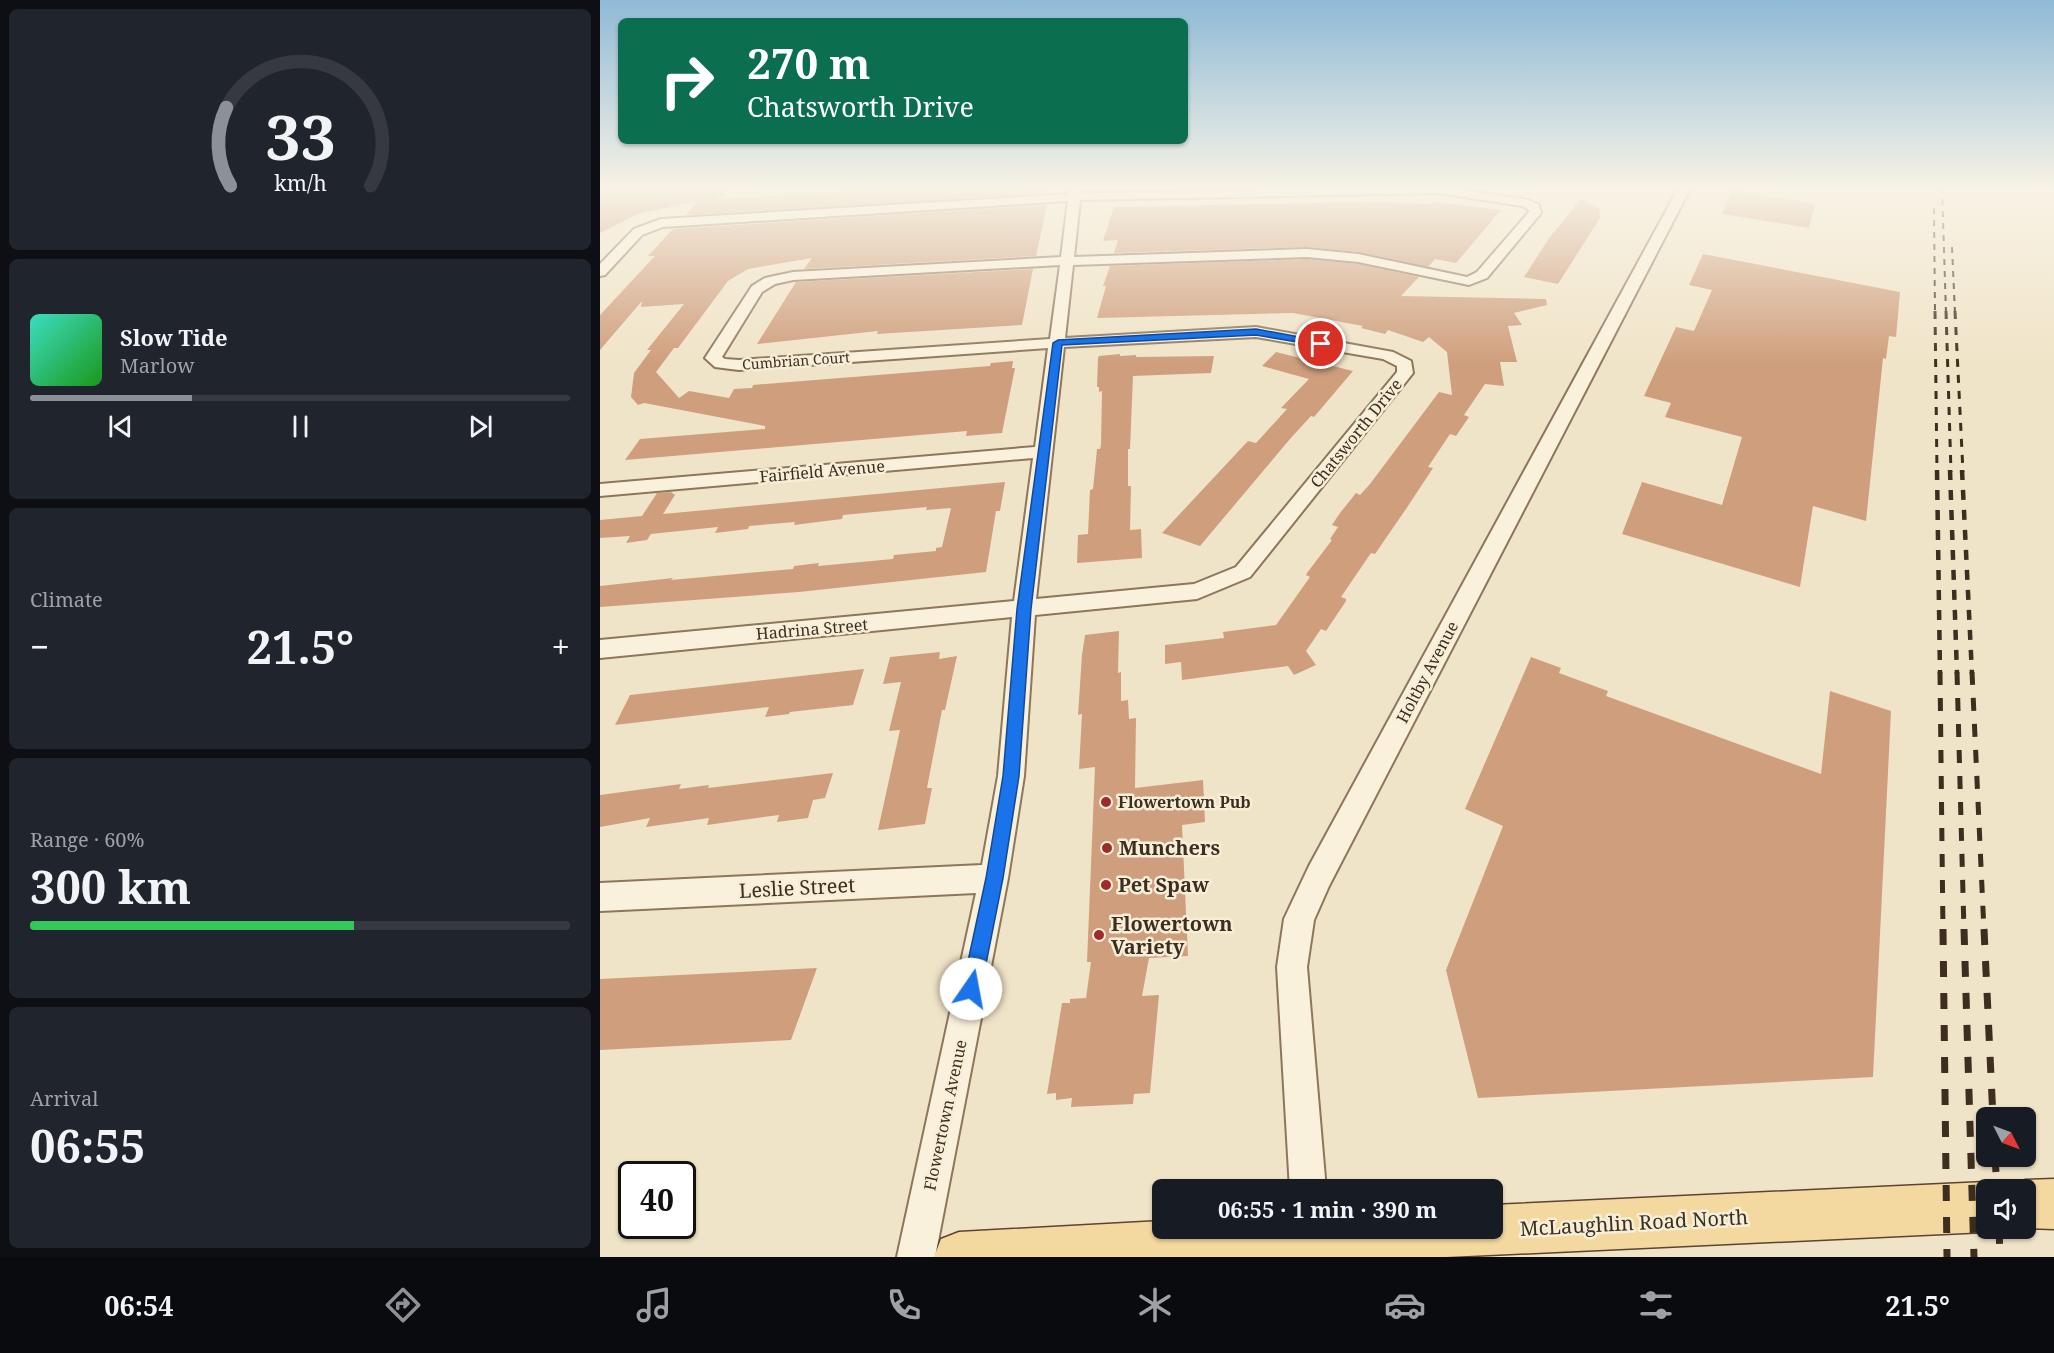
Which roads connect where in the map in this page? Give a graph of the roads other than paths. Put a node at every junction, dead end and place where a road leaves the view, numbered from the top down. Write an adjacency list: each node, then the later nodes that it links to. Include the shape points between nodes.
1 (625, 246): 6 (street)
2 (1068, 246): 5 (street, Flowertown Avenue)
3 (1507, 246): 5 (street, via 1482,275 1469,281 1336,254)
4 (1654, 246): 14 (street, Holtby Avenue, via 1299,919 1292,967)
5 (1066, 261): 7 (street, Flowertown Avenue); 7 (street, Cumbrian Court, via 793,276 770,281 757,289 713,358 722,364 739,365)
6 (600, 272)
7 (1058, 343): 8 (street, Flowertown Avenue); 10 (street, Chatsworth Drive, via 1256,332 1387,355 1405,364 1405,374 1242,572 1197,591)
8 (1044, 452): 9 (street, Fairfield Avenue); 10 (street, Flowertown Avenue)
9 (600, 490)
10 (1024, 609): 11 (street, Hadrina Street); 12 (street, Flowertown Avenue, via 1011,776)
11 (600, 649)
12 (994, 878): 13 (street, Leslie Street); 20 (street, Flowertown Avenue)
13 (600, 897)
14 (1307, 1179)
15 (2054, 1204): 16 (main road)
16 (2036, 1205)
17 (1976, 1207): 18 (main road, McLaughlin Road North)
18 (1503, 1226)
19 (1224, 1239): 21 (main road, McLaughlin Road North)
20 (916, 1257)
21 (959, 1257)

